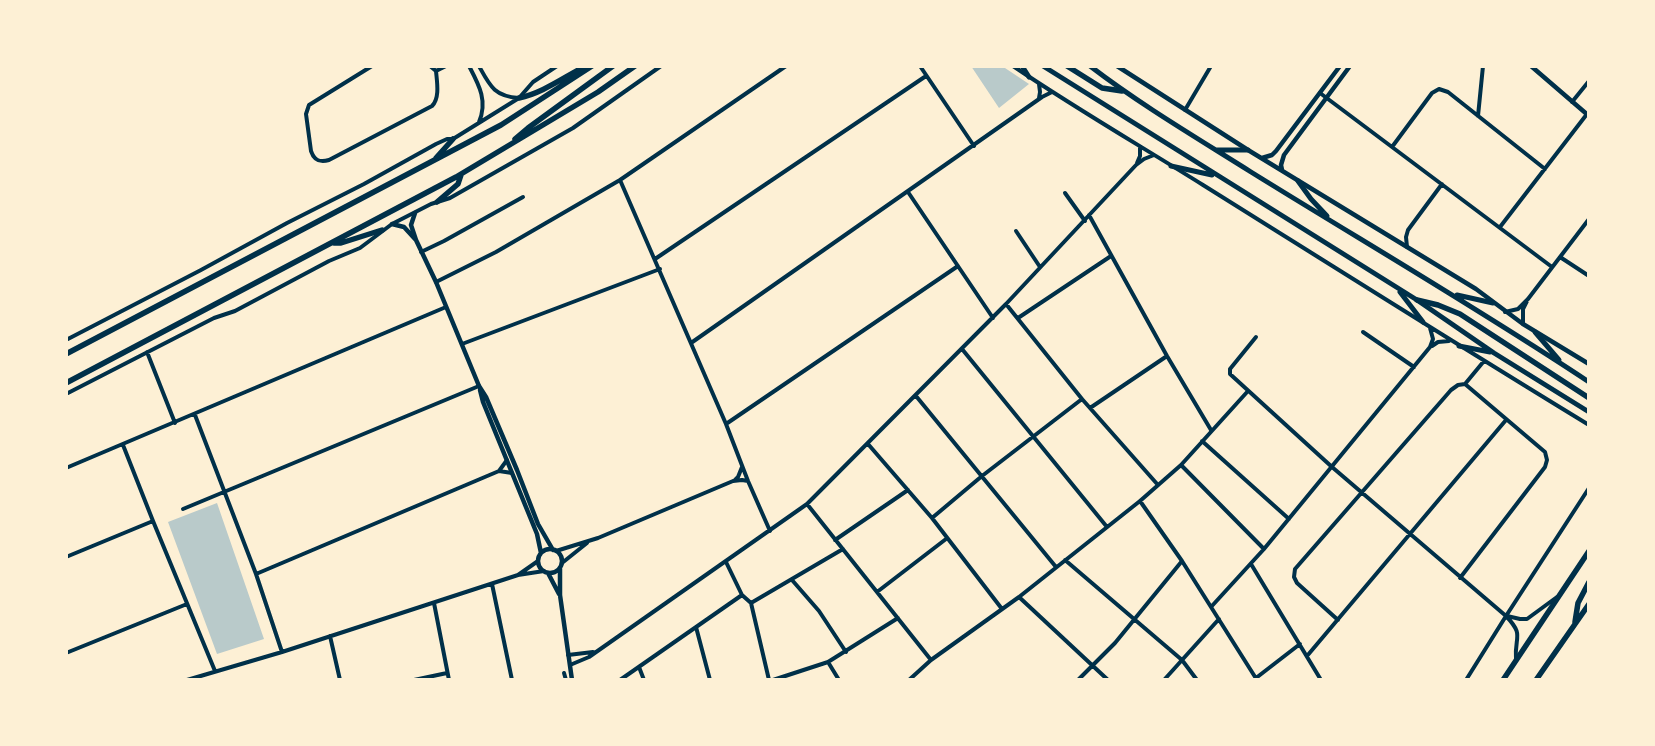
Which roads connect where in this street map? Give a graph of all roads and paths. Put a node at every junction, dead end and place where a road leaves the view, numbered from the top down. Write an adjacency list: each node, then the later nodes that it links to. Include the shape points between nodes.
1 (372, 66): 25 (street, via 309,106 306,114 310,151 317,161 329,160 432,106 437,98)
2 (430, 66): 25 (street)
3 (446, 66): 25 (street)
4 (469, 66): 40 (street, via 483,97)
5 (479, 66): 33 (street, via 496,92)
6 (558, 66): 33 (street, via 534,82)
7 (586, 66): 33 (main road, via 544,89)
8 (592, 66): 50 (main road, via 510,120)
9 (613, 66): 45 (main road)
10 (635, 66): 45 (main road)
11 (661, 66): 63 (street, via 573,128 467,189)
12 (786, 66): 57 (street)
13 (920, 66): 26 (street)
14 (1013, 66): 27 (street)
15 (1022, 66): 27 (main road)
16 (1043, 66): 56 (main road)
17 (1067, 66): 30 (main road, via 1102,88)
18 (1090, 66): 30 (main road)
19 (1116, 66): 37 (street)
20 (1211, 66): 37 (street)
21 (1340, 66): 32 (street)
22 (1350, 66): 34 (street)
23 (1483, 66): 39 (street)
24 (1531, 66): 36 (street)
25 (436, 71)
26 (926, 76): 42 (street); 79 (street)
27 (1029, 77): 29 (street)
28 (1589, 81): 36 (street)
29 (1039, 84): 31 (street); 35 (street)
30 (1122, 91): 46 (main road)
31 (1052, 92): 35 (street); 44 (street)
32 (1320, 93): 34 (street); 49 (street, via 1276,151)
33 (519, 98): 40 (street)
34 (1327, 98): 43 (street); 54 (street, via 1284,154)
35 (1038, 100): 42 (street)
36 (1572, 102): 38 (street)
37 (1185, 110): 47 (street)
38 (1588, 115): 53 (street)
39 (1478, 116): 43 (street, via 1448,92 1439,89 1432,93); 53 (street)
40 (480, 122): 41 (street)
41 (453, 139): 50 (main road); 102 (street, via 436,144)
42 (974, 146): 60 (street)
43 (1392, 146): 59 (street)
44 (1140, 147): 48 (street); 51 (street)
45 (504, 149): 55 (main road)
46 (1215, 150): 47 (main road); 69 (main road)
47 (1248, 150): 49 (street)
48 (1154, 155): 51 (street); 52 (street)
49 (1262, 158): 54 (street)
50 (433, 162): 111 (main road)
51 (1136, 165): 65 (street)
52 (1171, 166): 56 (main road); 96 (street)
53 (1545, 169): 70 (street)
54 (1282, 170): 58 (street)
55 (461, 175): 63 (main road, via 458,184); 74 (main road)
56 (1217, 176): 86 (main road)
57 (620, 180): 79 (street); 85 (street, via 496,252)
58 (1298, 180): 69 (main road, via 1311,199); 75 (street)
59 (1442, 184): 70 (street); 75 (street, via 1408,230)
60 (908, 192): 80 (street); 104 (street)
61 (1065, 193): 67 (street)
62 (523, 197): 76 (street)
63 (437, 202): 64 (street)
64 (414, 213): 68 (street); 73 (street, via 411,225)
65 (1089, 216): 67 (street); 77 (street)
66 (1589, 219): 78 (street)
67 (1084, 221): 81 (street)
68 (392, 224): 71 (street); 73 (street, via 404,227)
69 (1337, 225): 87 (main road)
70 (1500, 228): 82 (street)
71 (382, 230): 74 (main road); 109 (street, via 355,251)
72 (1016, 231): 81 (street)
73 (416, 240): 76 (street)
74 (332, 243): 118 (main road)
75 (1407, 247): 90 (street)
76 (421, 252): 85 (street)
77 (1112, 256): 95 (street); 112 (street)
78 (1560, 257): 82 (street); 84 (street)
79 (655, 259): 83 (street)
80 (958, 266): 94 (street); 131 (street)
81 (1040, 267): 91 (street)
82 (1552, 267): 88 (street)
83 (660, 269): 104 (street); 105 (street)
84 (1589, 276)
85 (436, 282): 92 (street)
86 (1398, 289): 89 (main road); 96 (main road)
87 (1451, 294): 90 (main road); 115 (main road)
88 (1528, 299): 93 (street, via 1518,308); 97 (street, via 1523,309)
89 (1417, 300): 110 (main road); 125 (main road, via 1460,314)
90 (1493, 303): 93 (street)
91 (1006, 304): 94 (street); 95 (street)
92 (446, 307): 105 (street); 128 (street)
93 (1505, 312): 97 (street)
94 (992, 318): 108 (street)
95 (1018, 318): 124 (street)
96 (1423, 322): 98 (street)
97 (1523, 324): 100 (street)
98 (1429, 327): 103 (street); 107 (street, via 1433,339)
99 (1363, 332): 116 (street)
100 (1535, 332): 114 (street); 115 (main road)
101 (1256, 337): 121 (street, via 1230,369 1230,374)
102 (66, 340)
103 (1452, 342): 106 (street); 107 (street, via 1438,342)
104 (691, 343): 131 (street)
105 (462, 344): 120 (street)
106 (1459, 346): 110 (main road); 113 (street)
107 (1430, 347): 116 (street)
108 (962, 349): 123 (street); 134 (street)
109 (147, 352): 122 (street); 130 (street)
110 (1494, 353): 127 (main road)
111 (66, 354)
112 (1167, 356): 126 (street); 133 (street)
113 (1484, 361): 119 (street); 132 (street)
114 (1589, 364)
115 (1563, 365): 117 (main road)
116 (1414, 367): 141 (street)
117 (1589, 382)
118 (66, 383)
119 (1465, 384): 129 (street); 151 (street, via 1451,390)
120 (479, 386): 138 (street); 152 (street); 167 (street, via 518,470 538,524)
121 (1248, 391): 133 (street); 141 (street)
122 (66, 394)
123 (916, 396): 137 (street); 145 (street)
124 (1082, 398): 126 (street); 134 (street)
125 (1589, 398)
126 (1090, 408): 148 (street)
127 (1589, 412)
128 (195, 415): 130 (street); 152 (street)
129 (1506, 420): 161 (street); 181 (street, via 1545,452 1545,468)
130 (175, 423): 136 (street)
131 (726, 424): 140 (street)
132 (1589, 425)
133 (1211, 430): 135 (street)
134 (1033, 437): 145 (street); 159 (street)
135 (1202, 441): 139 (street); 157 (street)
136 (123, 444): 142 (street); 158 (street)
137 (868, 444): 150 (street); 154 (street)
138 (507, 460): 143 (street); 144 (street)
139 (1181, 465): 148 (street); 166 (street)
140 (742, 467): 146 (street); 147 (street)
141 (1332, 467): 151 (street); 157 (street)
142 (66, 468)
143 (500, 471): 144 (street); 179 (street)
144 (513, 474): 169 (street, via 537,534)
145 (982, 476): 156 (street); 177 (street)
146 (733, 481): 147 (street); 164 (street)
147 (748, 481): 160 (street)
148 (1158, 485): 153 (street)
149 (1589, 488): 196 (street)
150 (908, 490): 156 (street); 163 (street)
151 (1362, 491): 161 (street); 200 (street, via 1295,569 1297,582)
152 (223, 492): 155 (street); 179 (street)
153 (1140, 501): 159 (street); 173 (street)
154 (807, 504): 160 (street); 163 (street)
155 (183, 509)
156 (932, 518): 162 (street)
157 (1289, 519): 166 (street)
158 (153, 521): 170 (street); 192 (street)
159 (1106, 527): 171 (street)
160 (770, 531): 174 (street)
161 (1411, 534): 181 (street); 200 (street)
162 (946, 538): 185 (street); 195 (street)
163 (835, 540): 165 (street)
164 (589, 541): 167 (street); 176 (street)
165 (843, 549): 182 (street); 185 (street)
166 (1264, 549): 175 (street)
167 (554, 550): 169 (street); 176 (street, via 561,556)
168 (1589, 551): 188 (main road)
169 (541, 553): 172 (street)
170 (66, 557)
171 (1065, 560): 177 (street); 198 (street)
172 (538, 561): 178 (street); 180 (street)
173 (1182, 561): 194 (street); 198 (street)
174 (726, 562): 187 (street); 205 (street)
175 (1251, 564): 194 (street); 204 (street)
176 (561, 566): 178 (street, via 554,572); 186 (street)
177 (1056, 567): 189 (street)
178 (546, 572): 180 (street); 186 (street)
179 (256, 574): 206 (street)
180 (518, 575): 184 (street)
181 (1460, 578): 196 (street)
182 (792, 580): 190 (street); 207 (street, via 819,611)
183 (1589, 582): 201 (main road, via 1578,603)
184 (492, 584): 191 (street); 228 (street)
185 (877, 592): 197 (street)
186 (560, 595): 209 (street)
187 (742, 595): 190 (street); 202 (street)
188 (1558, 596): 196 (street, via 1527,619); 213 (main road)
189 (1019, 597): 195 (street); 216 (street)
190 (751, 602): 234 (street)
191 (434, 603): 203 (street); 219 (street)
192 (187, 604): 208 (street); 218 (street)
193 (1589, 604): 201 (main road)
194 (1210, 607): 199 (street)
195 (1002, 609): 211 (street)
196 (1506, 616): 213 (street, via 1518,633); 242 (street)
197 (898, 618): 207 (street); 211 (street)
198 (1133, 619): 212 (street); 216 (street)
199 (1219, 619): 212 (street); 223 (street)
200 (1338, 620): 210 (street)
201 (1575, 624): 244 (main road)
202 (696, 627): 217 (street); 233 (street)
203 (330, 636): 206 (street); 225 (street)
204 (1300, 644): 210 (street); 223 (street)
205 (598, 650): 209 (street); 215 (street)
206 (282, 652): 218 (street)
207 (846, 652): 214 (street)
208 (66, 653)
209 (568, 655): 215 (street)
210 (1307, 656): 241 (street)
211 (932, 660): 221 (street)
212 (1182, 660): 239 (street); 240 (street)
213 (1516, 660): 243 (main road)
214 (828, 662): 234 (street); 235 (street)
215 (570, 665): 230 (street)
216 (1093, 665): 237 (street); 238 (street)
217 (639, 667): 231 (street); 232 (street)
218 (216, 671): 222 (street)
219 (447, 673): 226 (street); 227 (street)
220 (564, 673): 229 (street)
221 (916, 677): 236 (street)
222 (201, 678): 224 (street)
223 (1257, 679)
224 (187, 680)
225 (340, 680)
226 (414, 680)
227 (449, 680)
228 (512, 680)
229 (566, 680)
230 (572, 680)
231 (620, 680)
232 (644, 680)
233 (710, 680)
234 (771, 680)
235 (839, 680)
236 (909, 680)
237 (1078, 680)
238 (1108, 680)
239 (1164, 680)
240 (1197, 680)
241 (1320, 680)
242 (1466, 680)
243 (1503, 680)
244 (1536, 680)

